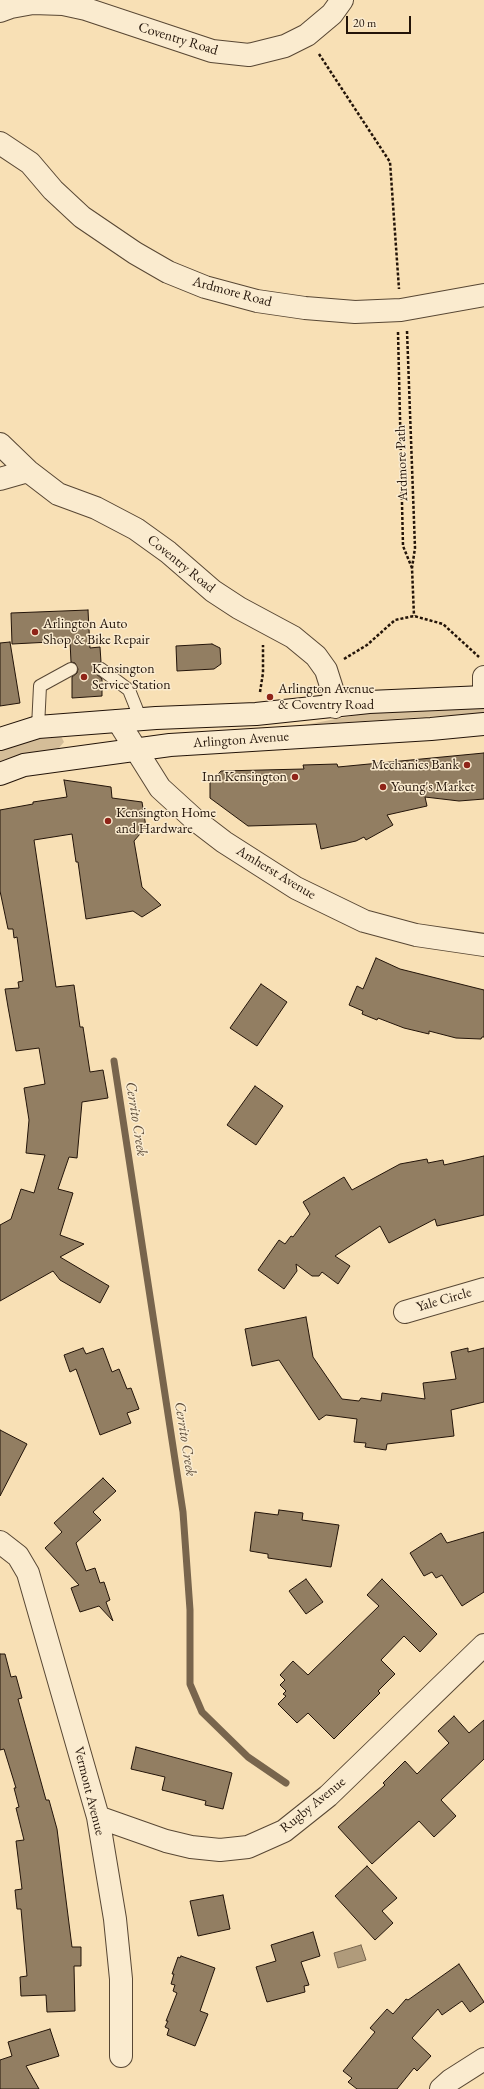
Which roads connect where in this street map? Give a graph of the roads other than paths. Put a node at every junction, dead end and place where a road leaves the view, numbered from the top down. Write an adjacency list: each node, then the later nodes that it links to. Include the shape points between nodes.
1 (342, 0): 2 (street, Coventry Road, via 332,14 307,35 286,46 249,55 212,51 86,9 63,4 33,3)
2 (0, 11)
3 (0, 143): 4 (street, Ardmore Road, via 30,163 82,217 134,253 168,272 205,287 257,301 355,312 401,310)
4 (484, 295)
5 (0, 444): 6 (street, Coventry Road)
6 (28, 471): 7 (street); 13 (street, Coventry Road, via 58,494 96,508 136,529 239,608 293,637 316,656 326,670)
7 (0, 479)
8 (71, 669): 17 (lane, via 40,686)
9 (101, 669): 14 (lane, via 129,690)
10 (484, 678): 11 (street)
11 (484, 690)
12 (484, 697): 13 (street, Arlington Avenue, via 369,702)
13 (335, 707): 14 (street, Arlington Avenue)
14 (141, 720): 15 (street, Arlington Avenue)
15 (118, 721): 17 (street, Arlington Avenue); 19 (street, Amherst Avenue)
16 (484, 724): 19 (street, Arlington Avenue, via 206,742)
17 (38, 727): 18 (street, Arlington Avenue)
18 (0, 739)
19 (135, 750): 20 (street, Arlington Avenue, via 24,765); 21 (street, Amherst Avenue, via 160,788 194,819 224,842 307,894 364,921 416,936)
20 (0, 774)
21 (484, 945)
22 (484, 1289): 23 (street, Yale Circle)
23 (405, 1312)
24 (0, 1542): 26 (street, Vermont Avenue, via 18,1556 28,1572)
25 (484, 1645): 26 (street, Rugby Avenue, via 328,1796 284,1831 248,1847 220,1850 166,1841)
26 (98, 1817): 27 (street, Vermont Avenue, via 116,1919 121,1979)
27 (121, 2056)
28 (484, 2059): 29 (street, via 451,2080)
29 (442, 2089)

